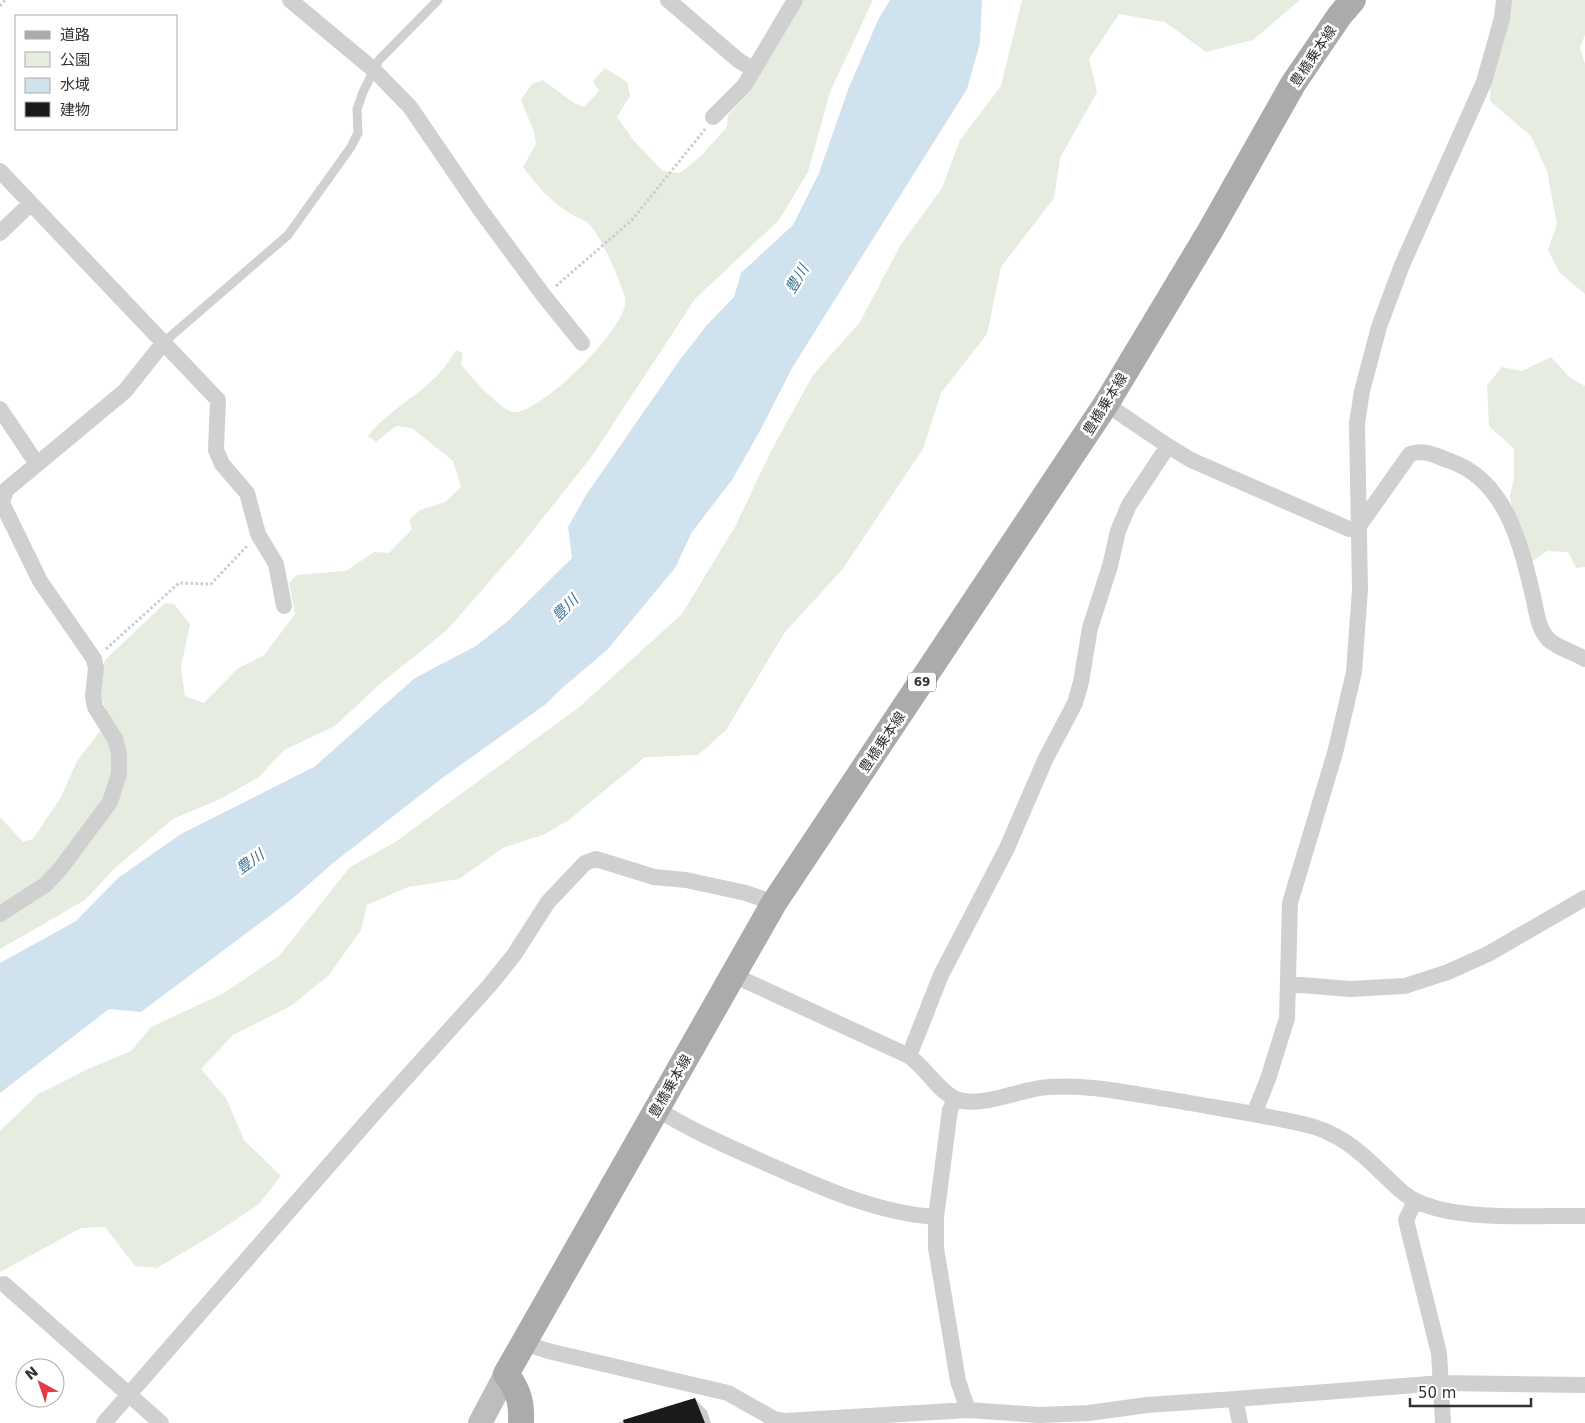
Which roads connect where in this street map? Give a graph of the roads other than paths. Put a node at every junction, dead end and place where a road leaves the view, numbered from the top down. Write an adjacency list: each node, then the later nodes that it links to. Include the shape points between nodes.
1 (290, 0): 7 (street)
2 (438, 0): 7 (lane, via 379,60)
3 (668, 0): 8 (street)
4 (795, 0): 8 (street)
5 (1504, 0): 19 (street, via 1484,82 1402,265 1379,327 1357,423)
6 (1341, 5): 15 (main road, 豊橋乗本線 / 69)
7 (374, 70): 13 (lane, via 360,100 358,133 352,147 288,235); 14 (street, via 410,107 479,208)
8 (754, 70): 9 (street, via 744,86)
9 (713, 117)
10 (0, 171): 11 (street)
11 (30, 204): 12 (street); 13 (street)
12 (0, 233)
13 (164, 342): 18 (street, via 125,390); 20 (street, via 218,400 216,450 222,464 248,493 258,534 276,564)
14 (582, 343)
15 (1106, 404): 17 (street); 23 (main road, 豊橋乗本線 / 69)
16 (0, 409): 18 (street)
17 (1168, 446): 19 (street, via 1191,460 1349,529); 27 (street, via 1129,505 1118,531 1090,628 1074,703 1007,848 942,975)
18 (37, 464): 24 (street, via 6,490 2,503 40,581 94,659 93,696 115,739 119,774 110,802 61,868 46,885)
19 (1360, 526): 21 (street, via 1410,454 1421,451 1460,464 1484,479 1502,503 1525,563 1539,621 1548,639); 26 (street, via 1360,589 1354,672 1335,753 1290,903)
20 (284, 606)
21 (1585, 659)
22 (1585, 898): 26 (street, via 1488,954 1405,986 1350,989)
23 (774, 903): 25 (main road, 豊橋乗本線 / 69); 39 (street, via 746,893 654,877 596,859 585,863 548,902 489,986)
24 (0, 914)
25 (733, 975): 27 (street); 29 (main road, 豊橋乗本線 / 69)
26 (1289, 984): 30 (street, via 1286,1018)
27 (909, 1056): 28 (street)
28 (955, 1099): 30 (street, via 988,1099 1047,1087 1087,1086); 33 (street, via 950,1110)
29 (657, 1109): 33 (street, via 720,1143 799,1178 911,1215); 35 (main road, 豊橋乗本線 / 69)
30 (1254, 1114): 31 (street, via 1331,1132 1356,1147)
31 (1415, 1201): 32 (street, via 1454,1212); 37 (street, via 1406,1220 1439,1353)
32 (1585, 1216)
33 (936, 1217): 41 (street, via 942,1294 958,1381)
34 (4, 1284): 39 (street)
35 (524, 1344): 36 (main road, 豊橋乗本線 / 69); 41 (street, via 728,1393 774,1419 785,1421)
36 (506, 1374): 44 (main road); 45 (main road, via 517,1388 522,1404)
37 (1442, 1383): 38 (street); 40 (street); 47 (street)
38 (1585, 1385)
39 (128, 1396): 42 (street); 43 (street)
40 (1235, 1399): 41 (street, via 1049,1415); 46 (street)
41 (968, 1410)
42 (104, 1423)
43 (161, 1423)
44 (480, 1423)
45 (521, 1423)
46 (1240, 1423)
47 (1443, 1423)

